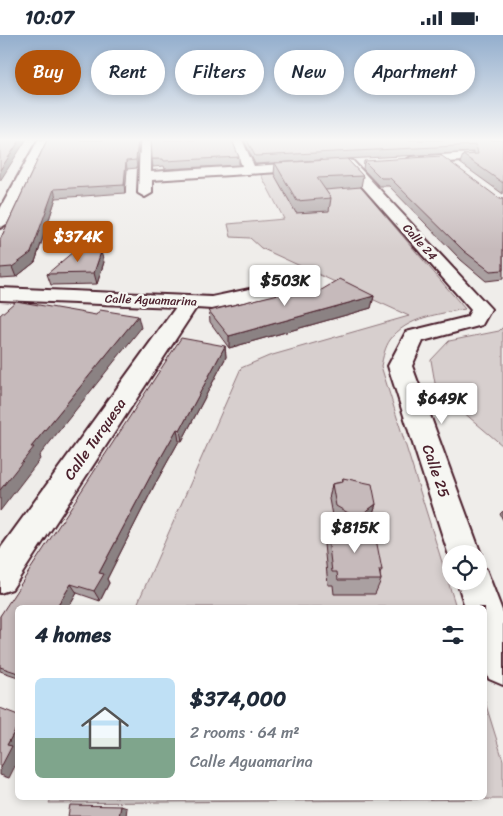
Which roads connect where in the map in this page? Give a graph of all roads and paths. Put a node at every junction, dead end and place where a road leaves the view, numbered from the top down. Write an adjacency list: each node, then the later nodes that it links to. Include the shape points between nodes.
1 (24, 176): 5 (street)
2 (146, 176): 4 (street)
3 (355, 176): 11 (street, Calle 24, via 481,309)
4 (145, 193)
5 (0, 223)
6 (300, 284): 9 (street, Calle Aguamarina, via 221,301)
7 (0, 294): 8 (street, Calle Aguamarina)
8 (21, 295): 9 (street, Calle Aguamarina); 10 (street)
9 (190, 302): 13 (street, Calle Turquesa)
10 (0, 313)
11 (475, 321): 12 (street, Calle 25, via 414,337 400,366)
12 (461, 545)
13 (0, 577)
14 (477, 590): 15 (street)
15 (482, 605)
16 (487, 619): 17 (street)
17 (503, 665)

